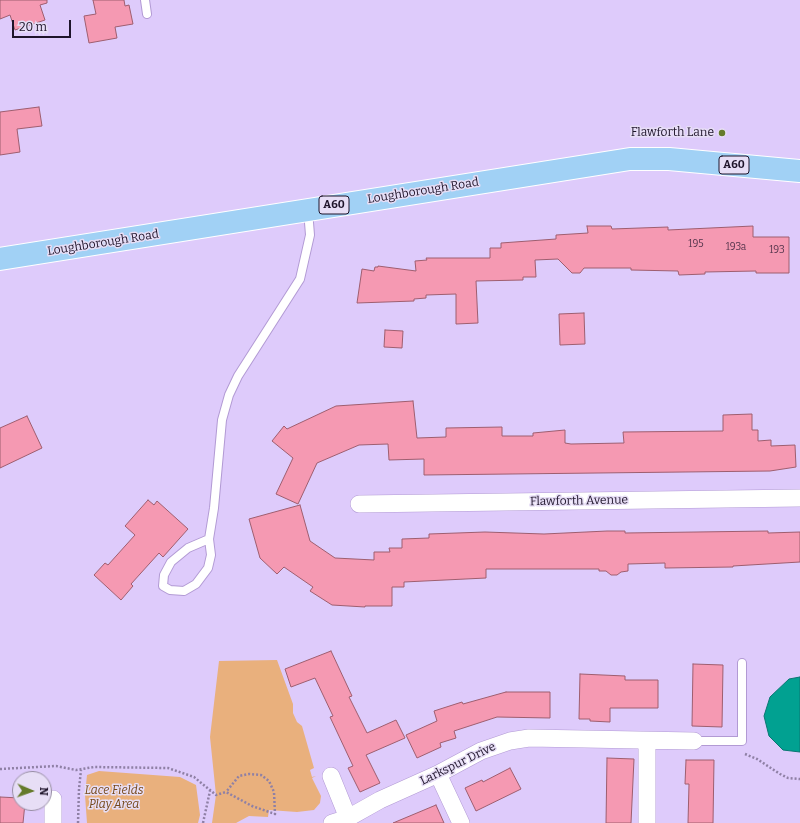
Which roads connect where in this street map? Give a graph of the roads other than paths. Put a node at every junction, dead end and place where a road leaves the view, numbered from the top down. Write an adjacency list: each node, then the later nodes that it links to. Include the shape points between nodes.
1 (145, 0): 2 (lane)
2 (147, 14)
3 (800, 171): 4 (main road, Loughborough Road / A60, via 668,159 630,159)
4 (307, 210): 5 (main road, Loughborough Road / A60); 8 (lane, via 310,235 300,279 228,395 222,420)
5 (0, 259)
6 (800, 498): 7 (street, Flawforth Avenue)
7 (359, 504)
8 (209, 539): 8 (lane, via 208,568 196,584 184,591 170,590 163,586 164,575 172,562 188,548)
9 (742, 663): 10 (lane, Larkspur Drive, via 742,741)
10 (694, 741): 11 (street, Larkspur Drive)
11 (646, 742): 12 (street, Larkspur Drive, via 520,739 481,751); 19 (street)
12 (438, 774): 15 (street, Larkspur Drive, via 380,800); 18 (street)
13 (331, 776): 15 (street)
14 (53, 799): 16 (street)
15 (348, 818): 17 (street, Larkspur Drive)
16 (53, 823)
17 (332, 823)
18 (461, 823)
19 (647, 823)

